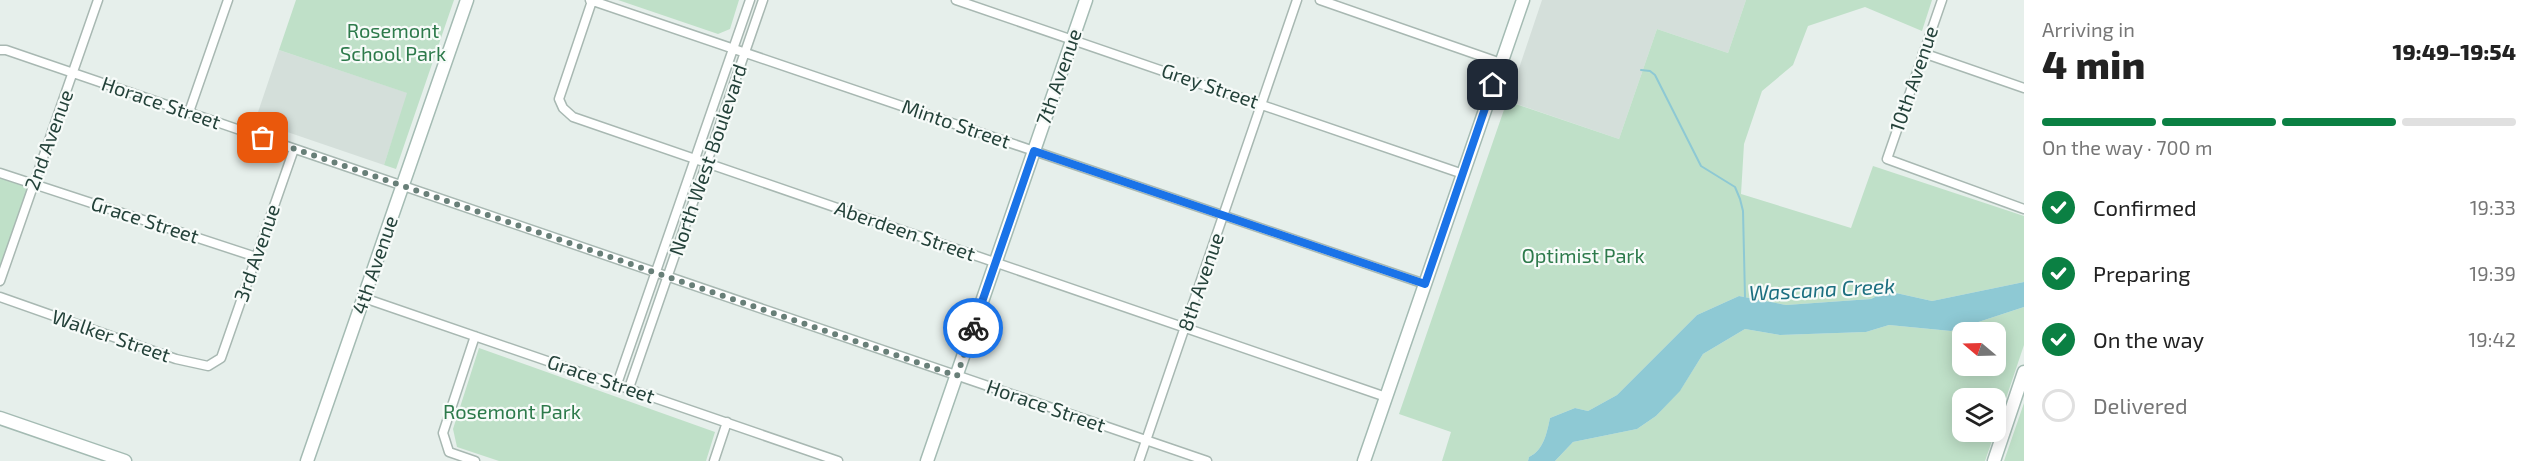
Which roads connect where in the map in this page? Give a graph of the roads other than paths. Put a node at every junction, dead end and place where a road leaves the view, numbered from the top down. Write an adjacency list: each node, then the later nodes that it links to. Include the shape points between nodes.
1 (98, 0): 19 (street, 2nd Avenue)
2 (228, 0): 22 (street)
3 (466, 0): 30 (street, 4th Avenue)
4 (591, 0): 14 (street, Minto Street); 25 (street, Aberdeen Street, via 559,99 563,108 573,117)
5 (750, 0): 14 (street, North West Boulevard)
6 (763, 0): 16 (street, North West Boulevard)
7 (956, 0): 13 (street, Grey Street)
8 (1086, 0): 13 (street, 7th Avenue)
9 (1297, 0): 21 (street, 8th Avenue)
10 (1320, 0): 18 (street)
11 (1523, 0): 18 (street)
12 (1942, 0): 17 (street, 10th Avenue)
13 (1072, 39): 21 (street, Grey Street); 24 (street, 7th Avenue)
14 (733, 47): 16 (street, Minto Street); 25 (street, North West Boulevard)
15 (0, 51): 19 (street, Horace Street)
16 (745, 51): 24 (street, Minto Street); 26 (street, North West Boulevard)
17 (1923, 53): 20 (street); 31 (street, 10th Avenue, via 1887,159)
18 (1501, 63): 28 (street)
19 (74, 72): 22 (street, Horace Street); 29 (street, 2nd Avenue)
20 (2024, 88)
21 (1262, 104): 28 (street, Grey Street); 32 (street, 8th Avenue)
22 (189, 112): 23 (street, Horace Street)
23 (294, 148): 30 (street, Horace Street); 33 (street, 3rd Avenue)
24 (1034, 151): 32 (street, Minto Street); 34 (street, 7th Avenue)
25 (695, 158): 26 (street, Aberdeen Street); 35 (street, North West Boulevard)
26 (707, 162): 34 (street, Aberdeen Street); 36 (street, North West Boulevard)
27 (0, 173): 29 (street, Grace Street)
28 (1463, 174): 38 (street)
29 (33, 184): 33 (street, Grace Street); 37 (street, 2nd Avenue)
30 (402, 184): 35 (street, Horace Street); 40 (street, 4th Avenue)
31 (2024, 209)
32 (1224, 215): 38 (street, Minto Street); 41 (street, 8th Avenue)
33 (256, 257): 43 (street, 3rd Avenue)
34 (995, 262): 41 (street, Aberdeen Street); 45 (street, 7th Avenue)
35 (656, 273): 36 (street, Horace Street); 46 (street, North West Boulevard)
36 (667, 277): 45 (street, Horace Street); 47 (street, North West Boulevard)
37 (0, 280)
38 (1425, 284): 48 (street)
39 (0, 297): 43 (street, Walker Street, via 176,359 208,366)
40 (364, 298): 42 (street, Grace Street); 53 (street, 4th Avenue)
41 (1185, 327): 48 (street, Aberdeen Street); 51 (street, 8th Avenue)
42 (475, 336): 46 (street, Grace Street); 54 (street, via 443,433 449,452)
43 (221, 358)
44 (2024, 372): 61 (street)
45 (957, 376): 51 (street, Horace Street); 57 (street, 7th Avenue)
46 (617, 384): 47 (street, Grace Street)
47 (629, 388): 50 (street, Grace Street)
48 (1386, 397): 60 (street)
49 (0, 418): 52 (street)
50 (727, 422): 55 (street); 56 (street, Grace Street)
51 (1146, 440): 58 (street, 8th Avenue); 59 (street, Horace Street)
52 (125, 461)
53 (307, 461)
54 (476, 461)
55 (714, 461)
56 (838, 461)
57 (927, 461)
58 (1139, 461)
59 (1207, 461)
60 (1364, 461)
61 (1994, 461)

